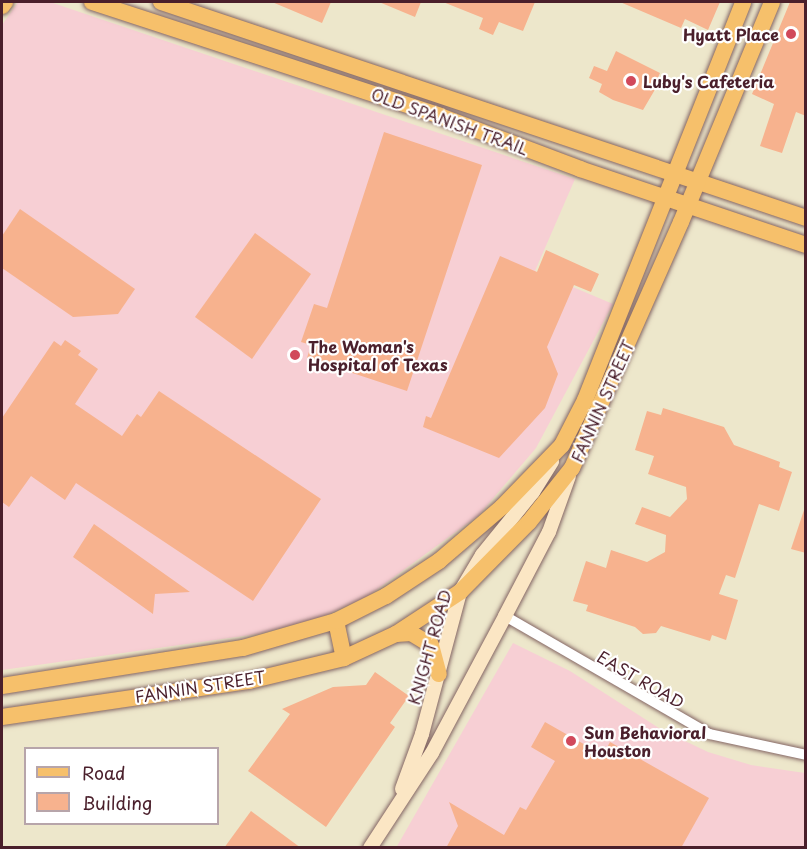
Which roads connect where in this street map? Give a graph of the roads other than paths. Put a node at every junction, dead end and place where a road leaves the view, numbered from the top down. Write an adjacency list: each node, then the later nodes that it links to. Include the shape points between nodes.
1 (5, 2): 6 (main road)
2 (92, 2): 7 (main road, OLD SPANISH TRAIL)
3 (161, 2): 8 (main road, OLD SPANISH TRAIL)
4 (743, 2): 14 (main road, FANNIN STREET)
5 (772, 2): 15 (main road, FANNIN STREET)
6 (2, 6)
7 (127, 7): 9 (main road, OLD SPANISH TRAIL)
8 (259, 33): 9 (main road); 10 (main road, OLD SPANISH TRAIL)
9 (252, 53): 11 (main road, OLD SPANISH TRAIL)
10 (341, 61): 11 (main road, via 323,66 303,60); 12 (main road, OLD SPANISH TRAIL)
11 (286, 65): 13 (main road, OLD SPANISH TRAIL)
12 (443, 94): 13 (main road); 14 (main road, OLD SPANISH TRAIL)
13 (437, 115): 16 (main road, OLD SPANISH TRAIL)
14 (676, 175): 15 (main road, OLD SPANISH TRAIL); 16 (main road, FANNIN STREET)
15 (698, 182): 17 (main road, FANNIN STREET); 18 (main road, OLD SPANISH TRAIL)
16 (667, 198): 17 (main road, OLD SPANISH TRAIL); 20 (main road, FANNIN STREET)
17 (688, 206): 19 (main road, OLD SPANISH TRAIL); 21 (main road, FANNIN STREET)
18 (806, 218)
19 (806, 245)
20 (594, 379): 21 (main road); 22 (main road, FANNIN STREET)
21 (610, 385): 23 (main road, FANNIN STREET)
22 (562, 445): 24 (street, KNIGHT ROAD); 26 (main road, FANNIN STREET, via 502,507 440,561 386,596)
23 (572, 468): 24 (main road, FANNIN STREET, via 541,509); 25 (street, KNIGHT ROAD, via 549,532)
24 (460, 592): 27 (main road, FANNIN STREET); 29 (street, KNIGHT ROAD)
25 (506, 616): 32 (street, EAST ROAD, via 709,734); 33 (street, KNIGHT ROAD, via 432,753)
26 (336, 621): 28 (main road); 30 (main road, FANNIN STREET, via 243,648)
27 (396, 634): 28 (main road, FANNIN STREET); 29 (main road, via 411,633 431,645)
28 (344, 657): 31 (main road, FANNIN STREET, via 249,681)
29 (439, 674): 33 (street, KNIGHT ROAD)
30 (2, 686)
31 (2, 717)
32 (806, 756)
33 (394, 811): 34 (street, KNIGHT ROAD)
34 (370, 848)

